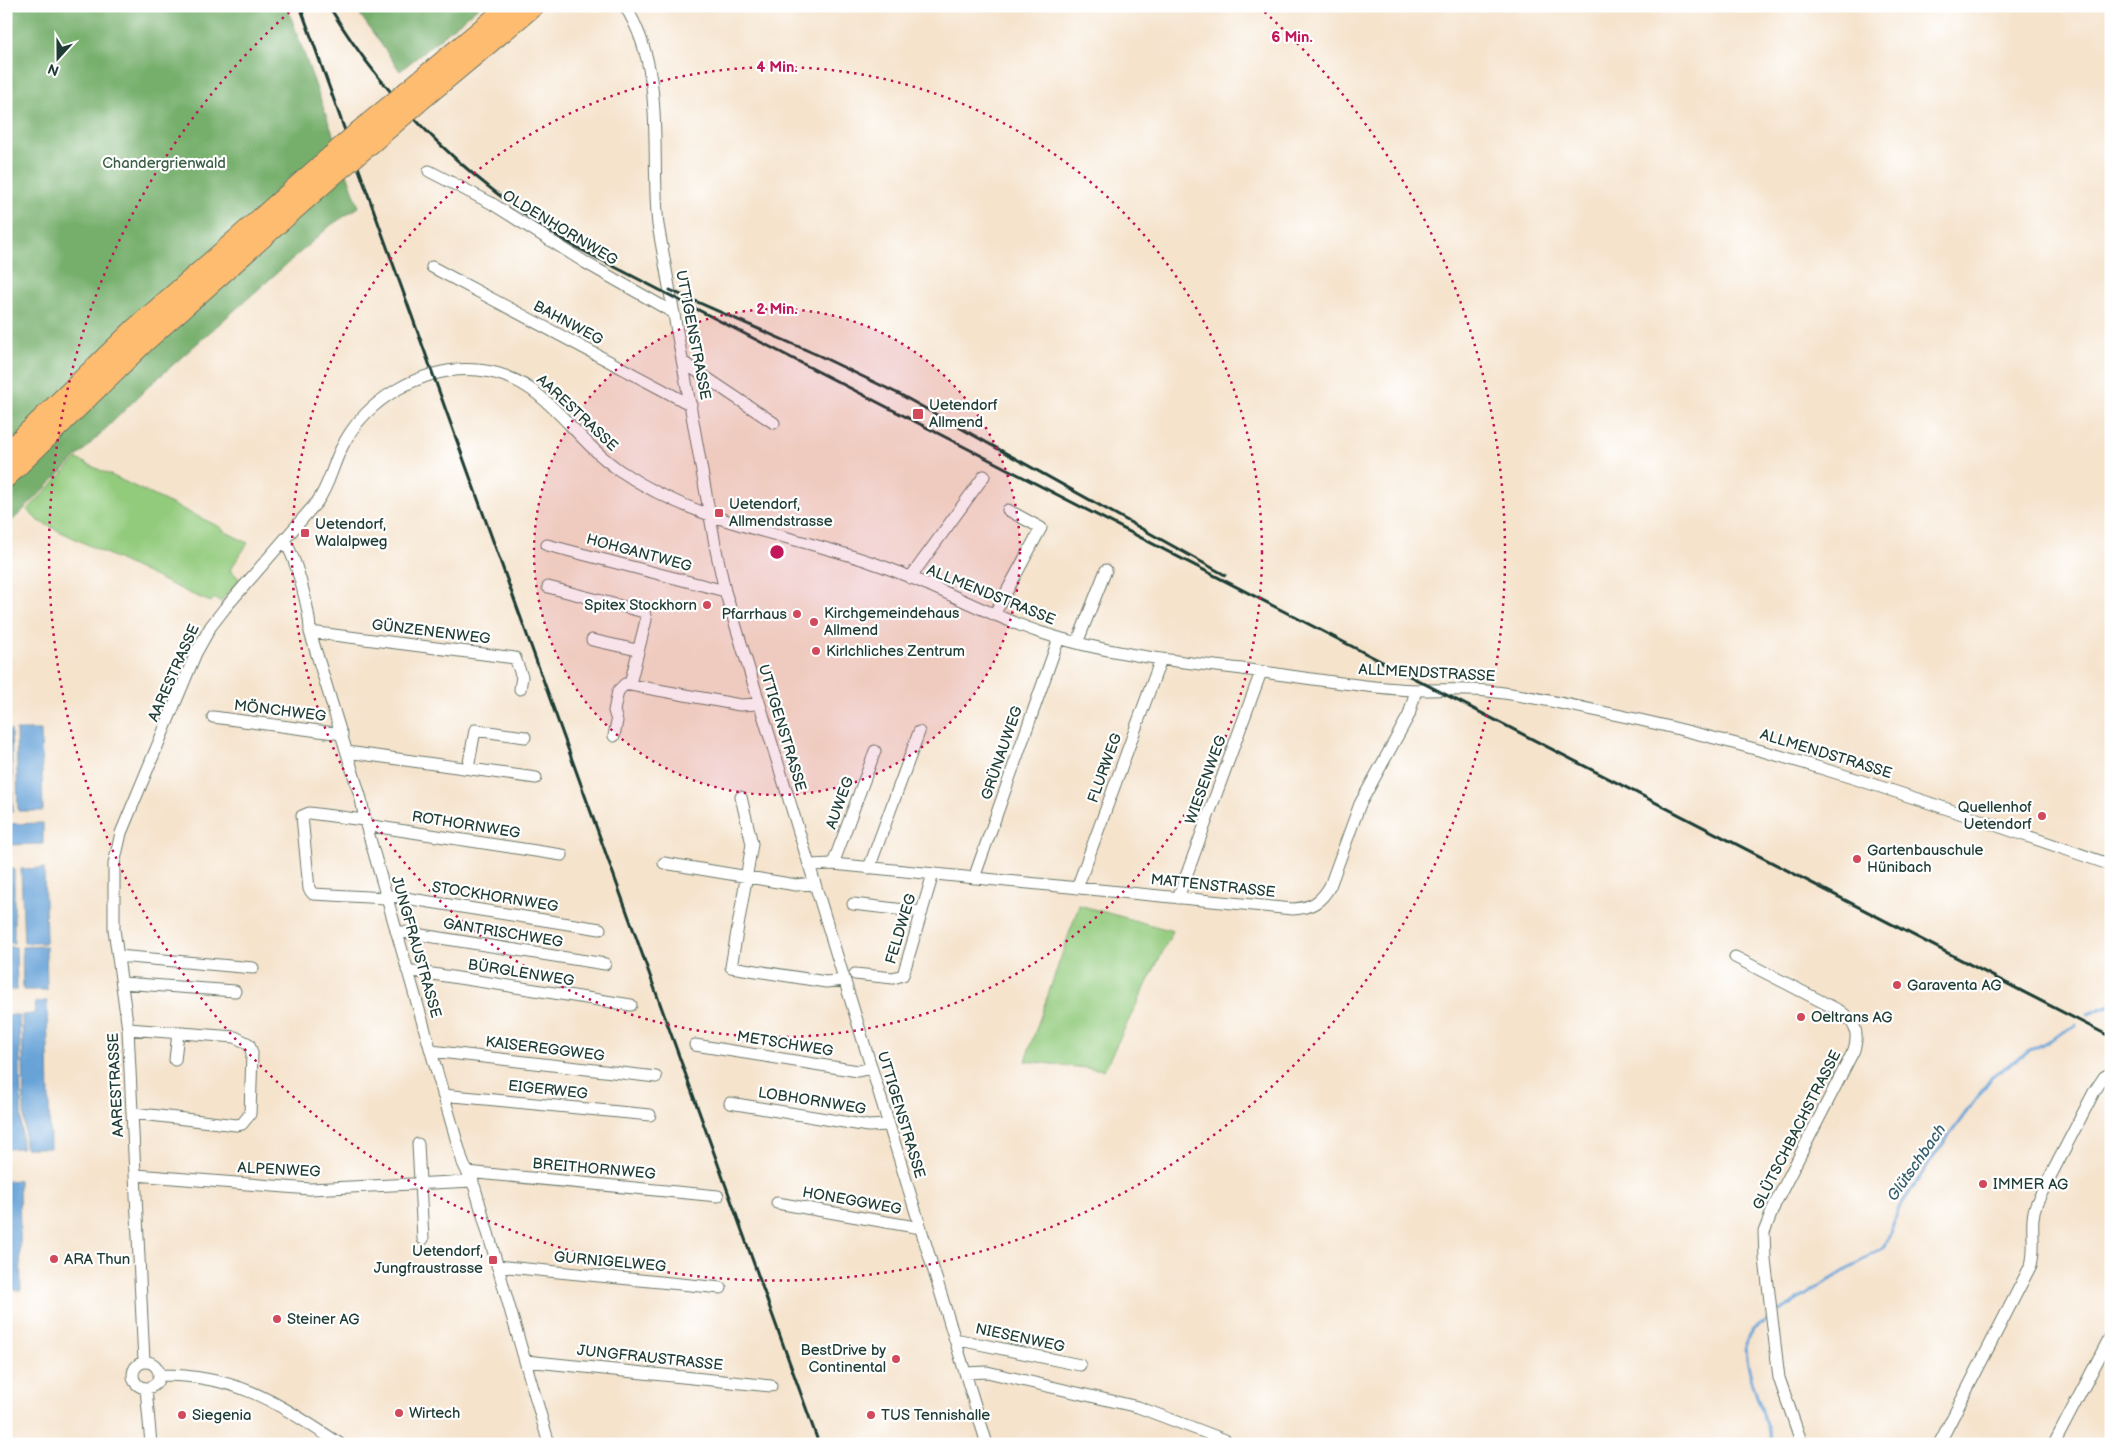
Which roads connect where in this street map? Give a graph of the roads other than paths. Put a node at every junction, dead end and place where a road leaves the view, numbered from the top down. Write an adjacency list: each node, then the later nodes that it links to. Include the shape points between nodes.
1 (510, 6): 4 (highway)
2 (534, 6): 4 (highway)
3 (625, 6): 8 (street, UTTIGENSTRASSE, via 640,35 651,74 655,101 657,210)
4 (406, 103): 5 (highway, bridge)
5 (334, 164): 12 (highway, via 146,319); 13 (highway)
6 (430, 171): 8 (street, OLDENHORNWEG, via 491,203)
7 (432, 268): 10 (street, BAHNWEG)
8 (674, 313): 9 (street, UTTIGENSTRASSE)
9 (683, 362): 10 (street, UTTIGENSTRASSE); 11 (street)
10 (691, 405): 16 (street, UTTIGENSTRASSE)
11 (774, 424)
12 (6, 454)
13 (6, 476)
14 (984, 476): 20 (street)
15 (1008, 510): 23 (street, via 1041,528)
16 (710, 518): 17 (street, AARESTRASSE, via 614,466 528,386 500,374 470,369 415,381 372,408 346,440 323,494); 20 (street, ALLMENDSTRASSE, via 863,560); 22 (street, UTTIGENSTRASSE)
17 (284, 540): 24 (street, JUNGFRAUSTRASSE, via 309,614); 63 (street, AARESTRASSE, via 225,608 202,642 121,834 114,887)
18 (546, 545): 22 (street, HOHGANTWEG)
19 (1106, 570): 27 (street)
20 (910, 578): 23 (street, ALLMENDSTRASSE)
21 (548, 587): 28 (street, via 644,612 646,620)
22 (725, 591): 34 (street, UTTIGENSTRASSE)
23 (994, 615): 25 (street, ALLMENDSTRASSE)
24 (310, 632): 32 (street, GÜNZENENWEG, via 515,658 522,677); 37 (street, JUNGFRAUSTRASSE)
25 (1059, 638): 27 (street, ALLMENDSTRASSE); 54 (street, GRÜNAUWEG)
26 (592, 640): 28 (street)
27 (1077, 643): 29 (street, ALLMENDSTRASSE)
28 (638, 650): 31 (street)
29 (1161, 659): 30 (street, ALLMENDSTRASSE); 56 (street, FLURWEG)
30 (1261, 672): 33 (street, ALLMENDSTRASSE); 58 (street, WIESENWEG)
31 (630, 684): 34 (street, via 740,705); 38 (street, via 621,686 618,691)
32 (520, 689)
33 (1416, 690): 50 (street, ALLMENDSTRASSE, via 1494,691 1698,732 1874,784); 58 (street, MATTENSTRASSE, via 1409,715 1360,804 1330,886 1320,900 1306,908 1293,909)
34 (759, 704): 49 (street, UTTIGENSTRASSE)
35 (213, 717): 37 (street, MÖNCHWEG)
36 (919, 732): 51 (street)
37 (342, 734): 40 (street, JUNGFRAUSTRASSE)
38 (614, 736)
39 (525, 737): 42 (street, via 475,730)
40 (348, 752): 42 (street); 45 (street, JUNGFRAUSTRASSE)
41 (875, 752): 48 (street, AUWEG)
42 (468, 768): 43 (street)
43 (536, 778)
44 (741, 797): 53 (street, via 752,838)
45 (365, 823): 46 (street, ROTHORNWEG); 57 (street, JUNGFRAUSTRASSE); 57 (street, ROTHORNWEG, via 309,812 302,816 308,889 313,894)
46 (562, 855)
47 (664, 863): 53 (street)
48 (833, 864): 49 (street, MATTENSTRASSE); 51 (street, MATTENSTRASSE)
49 (809, 865): 55 (street, UTTIGENSTRASSE)
50 (2111, 865)
51 (869, 868): 52 (street, MATTENSTRASSE)
52 (933, 874): 54 (street, MATTENSTRASSE); 60 (street, FELDWEG)
53 (746, 877): 55 (street, via 796,885); 69 (street, via 731,968 826,982)
54 (974, 878): 56 (street, MATTENSTRASSE)
55 (815, 883): 69 (street, UTTIGENSTRASSE)
56 (1077, 888): 58 (street, MATTENSTRASSE)
57 (386, 897): 61 (street, STOCKHORNWEG); 62 (street, JUNGFRAUSTRASSE)
58 (1178, 898)
59 (853, 904): 60 (street)
60 (922, 912): 68 (street, FELDWEG, via 903,975 893,978)
61 (600, 929)
62 (396, 931): 65 (street, GANTRISCHWEG); 67 (street, JUNGFRAUSTRASSE)
63 (118, 956): 66 (street); 70 (street, AARESTRASSE)
64 (1735, 957): 110 (street, GLÜTSCHBACHSTRASSE, via 1840,1011 1850,1018 1858,1038 1764,1232 1778,1369)
65 (605, 964)
66 (253, 968)
67 (407, 970): 72 (street, BÜRGLENWEG); 76 (street, JUNGFRAUSTRASSE)
68 (855, 974)
69 (844, 980): 78 (street, UTTIGENSTRASSE)
70 (122, 983): 71 (street); 73 (street, AARESTRASSE)
71 (235, 991)
72 (631, 1005)
73 (128, 1029): 74 (street); 83 (street, AARESTRASSE)
74 (178, 1033): 77 (street); 83 (street, via 235,1037 249,1044 252,1053 250,1114 247,1120 236,1126)
75 (695, 1045): 78 (street, METSCHWEG, via 858,1071)
76 (431, 1051): 80 (street, KAISEREGGWEG); 81 (street, JUNGFRAUSTRASSE)
77 (175, 1060)
78 (871, 1068): 85 (street, UTTIGENSTRASSE)
79 (2111, 1073): 111 (street, via 2104,1077 2094,1092 2037,1202 2032,1216 2034,1249 2031,1265)
80 (656, 1077)
81 (443, 1095): 84 (street, EIGERWEG); 88 (street, JUNGFRAUSTRASSE)
82 (730, 1103): 85 (street, LOBHORNWEG, via 868,1126)
83 (133, 1113): 87 (street, AARESTRASSE)
84 (650, 1115)
85 (889, 1126): 92 (street, UTTIGENSTRASSE)
86 (418, 1144): 89 (street)
87 (136, 1175): 89 (street, ALPENWEG, via 300,1189); 98 (street, AARESTRASSE)
88 (470, 1177): 89 (street, ALPENWEG); 90 (street, BREITHORNWEG); 94 (street, JUNGFRAUSTRASSE)
89 (420, 1184): 93 (street)
90 (718, 1196)
91 (777, 1203): 92 (street, HONEGGWEG)
92 (921, 1228): 97 (street, UTTIGENSTRASSE)
93 (423, 1239)
94 (497, 1266): 95 (street, GURNIGELWEG); 99 (street, JUNGFRAUSTRASSE)
95 (721, 1288)
96 (2111, 1335): 112 (street)
97 (955, 1339): 100 (street, NIESENWEG); 101 (street, UTTIGENSTRASSE)
98 (144, 1361): 102 (street, via 153,1363); 104 (street, via 134,1369 133,1378)
99 (526, 1361): 103 (street, JUNGFRAUSTRASSE); 108 (street, JUNGFRAUSTRASSE)
100 (1080, 1365)
101 (965, 1373): 105 (street, via 987,1372 1126,1403); 109 (street, UTTIGENSTRASSE)
102 (160, 1374): 104 (street, via 155,1385); 107 (street, via 229,1382 250,1390)
103 (771, 1386)
104 (146, 1388): 106 (street)
105 (1225, 1440)
106 (151, 1444)
107 (340, 1444)
108 (549, 1444)
109 (987, 1444)
110 (1802, 1444)
111 (1939, 1444)
112 (2054, 1444)

